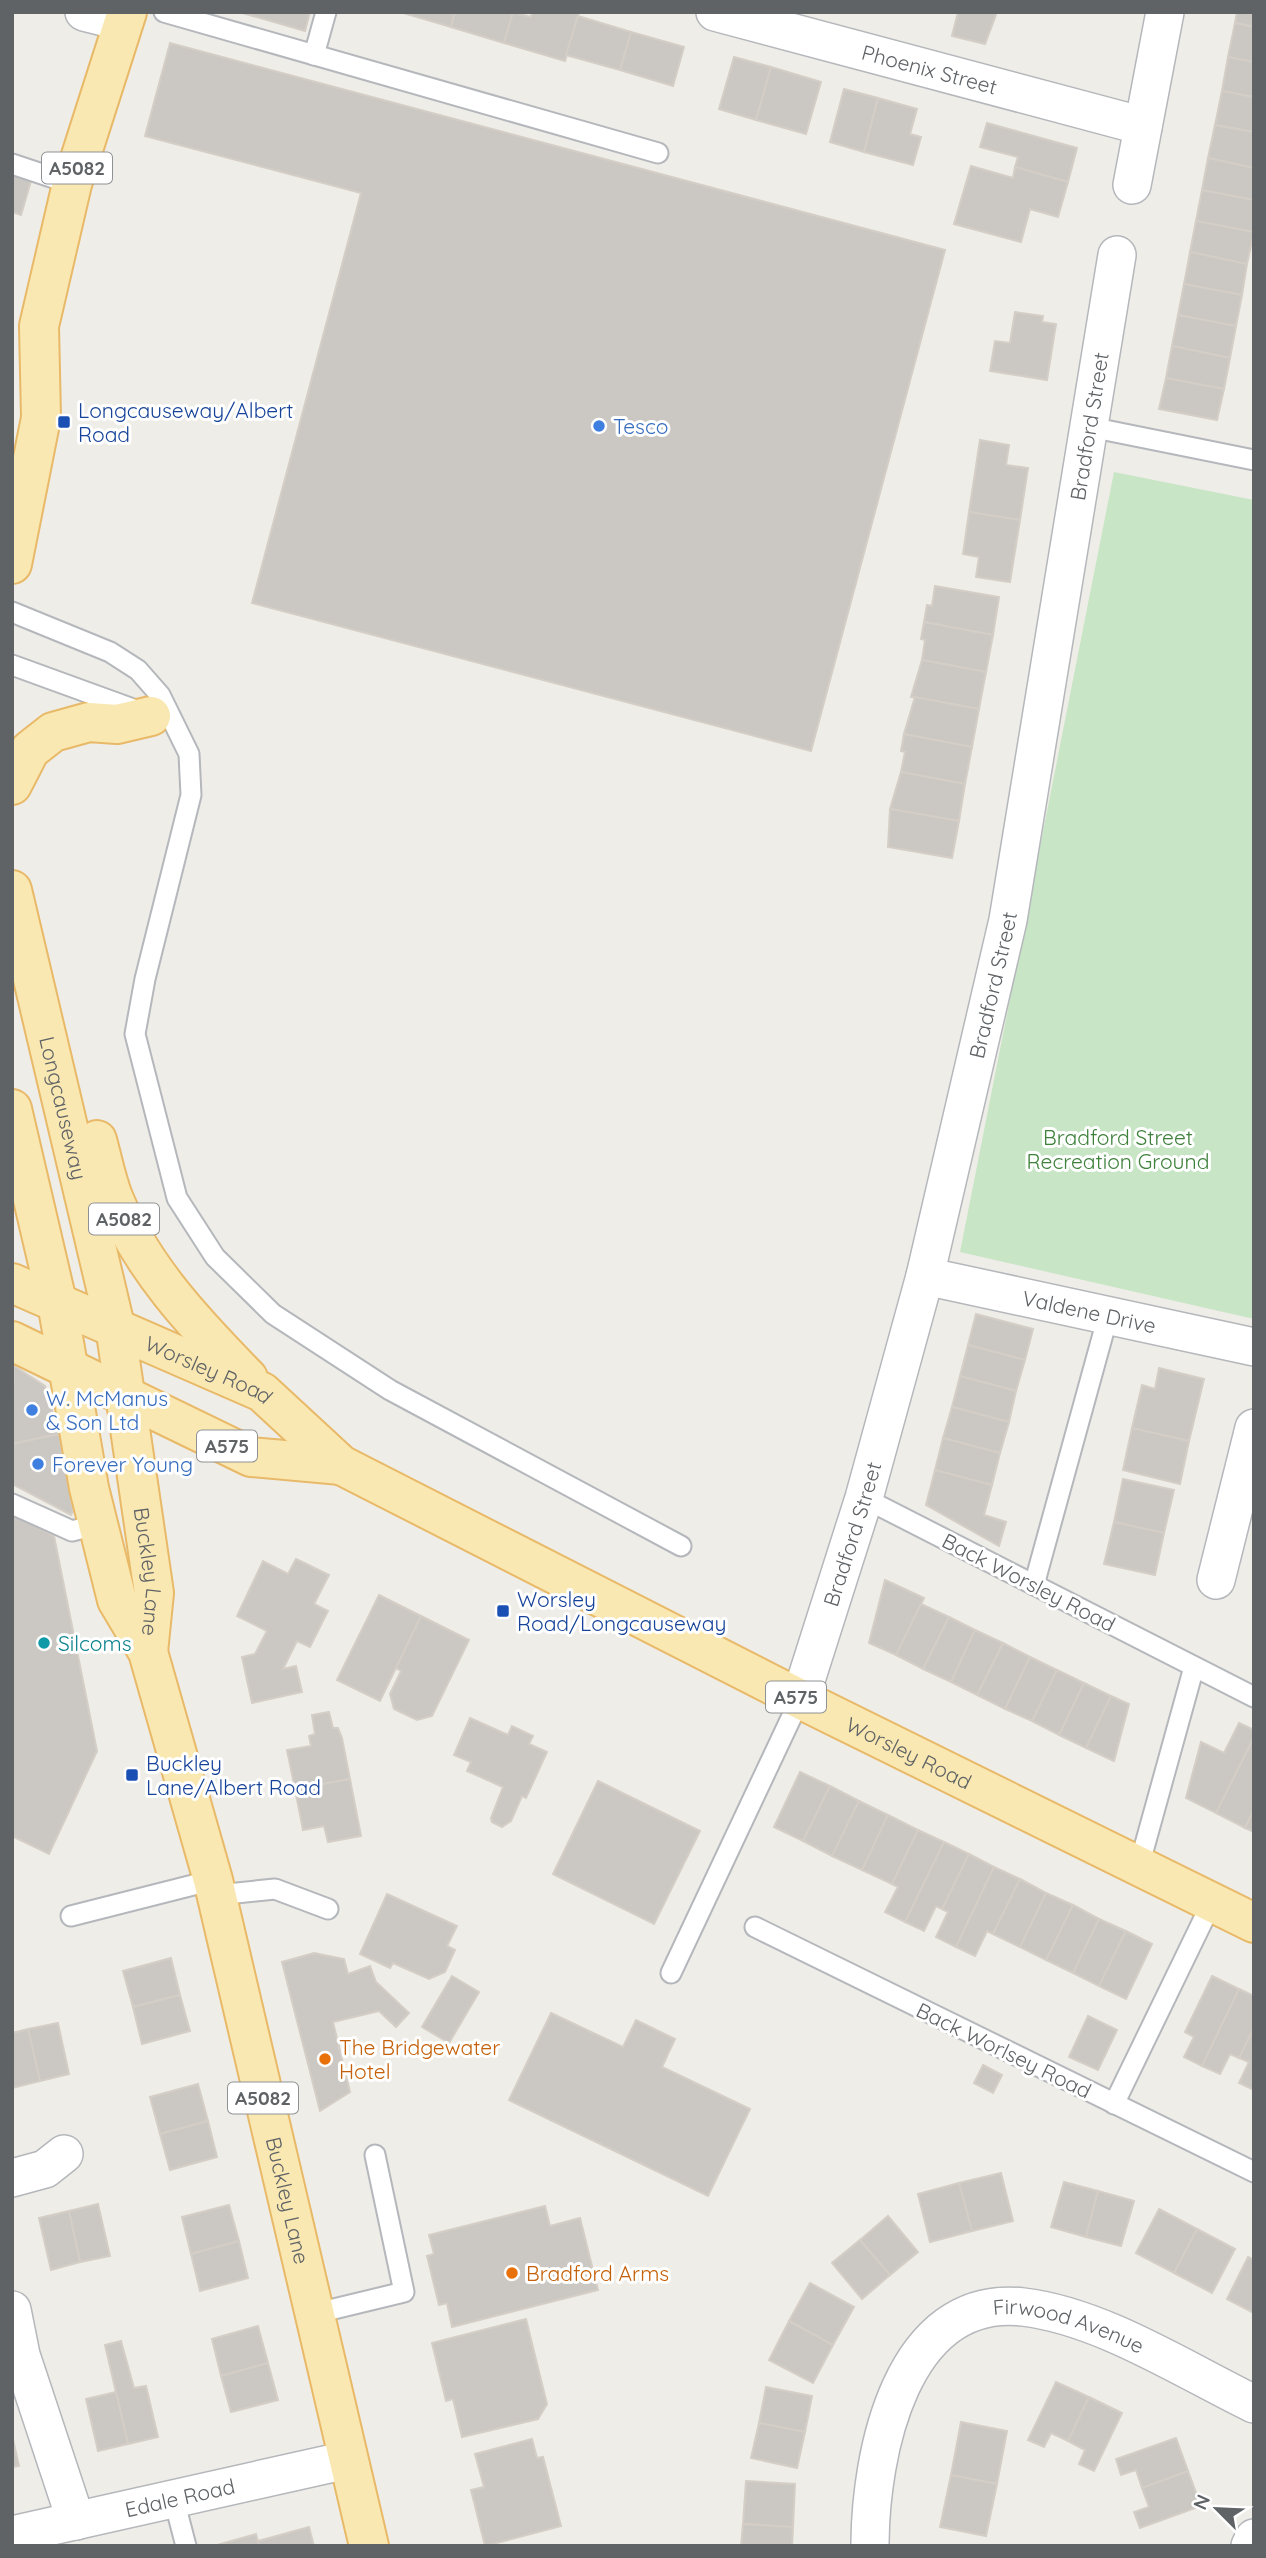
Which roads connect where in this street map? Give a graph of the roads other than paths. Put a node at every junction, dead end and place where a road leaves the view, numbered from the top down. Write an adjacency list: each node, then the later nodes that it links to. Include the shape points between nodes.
1 (85, 12): 6 (street)
2 (164, 12): 7 (lane)
3 (326, 12): 7 (lane)
4 (715, 12): 8 (street, Phoenix Street)
5 (1165, 12): 8 (street)
6 (125, 17): 11 (main road, A5082)
7 (314, 55): 9 (lane)
8 (1143, 126): 12 (street)
9 (658, 153)
10 (12, 164): 11 (lane)
11 (72, 184): 14 (main road, A5082)
12 (1132, 185)
13 (1117, 255): 16 (street, Bradford Street)
14 (39, 326): 15 (main road, A5082); 18 (main road, A5082, via 41,418)
15 (12, 375)
16 (1090, 427): 17 (lane); 27 (street, Bradford Street, via 1008,920)
17 (1254, 460)
18 (12, 564)
19 (12, 612): 21 (lane, via 110,652 138,670 160,695)
20 (12, 665): 21 (lane)
21 (164, 721): 22 (main road, via 89,722 52,732 30,750); 42 (lane, via 189,754 191,795 135,1034 177,1198 215,1257 273,1314 390,1390)
22 (12, 785)
23 (12, 890): 24 (main road, Longcauseway / A5082)
24 (41, 1014): 26 (main road, via 38,1091 51,1178); 31 (main road, Longcauseway / A5082); 35 (main road, A5082, via 79,1083 112,1195 141,1250 179,1304)
25 (12, 1109): 26 (main road, A5082)
26 (43, 1230): 28 (main road); 29 (main road, A5082)
27 (925, 1276): 30 (street, Valdene Drive); 39 (street, Bradford Street)
28 (15, 1288): 29 (main road, A575)
29 (57, 1302): 31 (main road, Worsley Road / A575); 34 (main road, Buckley Lane / A5082)
30 (1108, 1316): 33 (street, Valdene Drive); 44 (lane)
31 (115, 1326): 35 (main road, Worsley Road / A575); 36 (main road, Buckley Lane / A5082)
32 (12, 1340): 34 (main road, A575)
33 (1254, 1347)
34 (67, 1368): 36 (main road, Worsley Road / A575); 41 (main road, Buckley Lane / A5082)
35 (262, 1392): 38 (main road, Worsley Road / A575)
36 (123, 1393): 38 (main road, Worsley Road / A575, via 251,1457); 45 (main road, Buckley Lane / A5082, via 154,1593)
37 (1254, 1428): 43 (street)
38 (341, 1465): 48 (main road, Worsley Road / A575)
39 (864, 1498): 44 (lane, Back Worsley Road); 48 (street, Bradford Street)
40 (12, 1504): 41 (lane, via 72,1531)
41 (99, 1524): 45 (main road, Buckley Lane / A5082, via 117,1600)
42 (681, 1546)
43 (1216, 1580)
44 (1034, 1585): 46 (lane, Back Worsley Road)
45 (148, 1652): 50 (main road, Buckley Lane / A5082)
46 (1194, 1667): 47 (lane, Back Worsley Road); 49 (lane)
47 (1254, 1697)
48 (800, 1699): 49 (main road, Worsley Road / A575); 56 (lane)
49 (1139, 1866): 51 (main road, Worsley Road / A575)
50 (215, 1887): 52 (lane, via 275,1888); 53 (lane); 63 (main road, Buckley Lane / A5082)
51 (1212, 1902): 54 (main road, Worsley Road / A575); 57 (lane)
52 (328, 1909)
53 (71, 1916)
54 (1254, 1923)
55 (755, 1927): 57 (lane, Back Worlsey Road)
56 (671, 1973)
57 (1114, 2104): 60 (lane, Back Worlsey Road)
58 (64, 2154): 61 (street, via 45,2169)
59 (375, 2155): 63 (lane, via 404,2292)
60 (1254, 2172)
61 (12, 2178)
62 (12, 2310): 67 (street, via 21,2355)
63 (313, 2314): 65 (main road, Buckley Lane / A5082)
64 (1254, 2404): 72 (street, Firwood Avenue, via 1083,2322 1023,2307 989,2307 959,2319 931,2340 906,2373 888,2414 877,2464)
65 (347, 2460): 66 (street, Edale Road); 71 (main road, Buckley Lane / A5082)
66 (174, 2500): 67 (street, Edale Road); 70 (lane)
67 (76, 2521): 68 (street, Edale Road)
68 (12, 2535)
69 (1254, 2538): 73 (street)
70 (186, 2546)
71 (369, 2546)
72 (870, 2546)
73 (1250, 2546)

